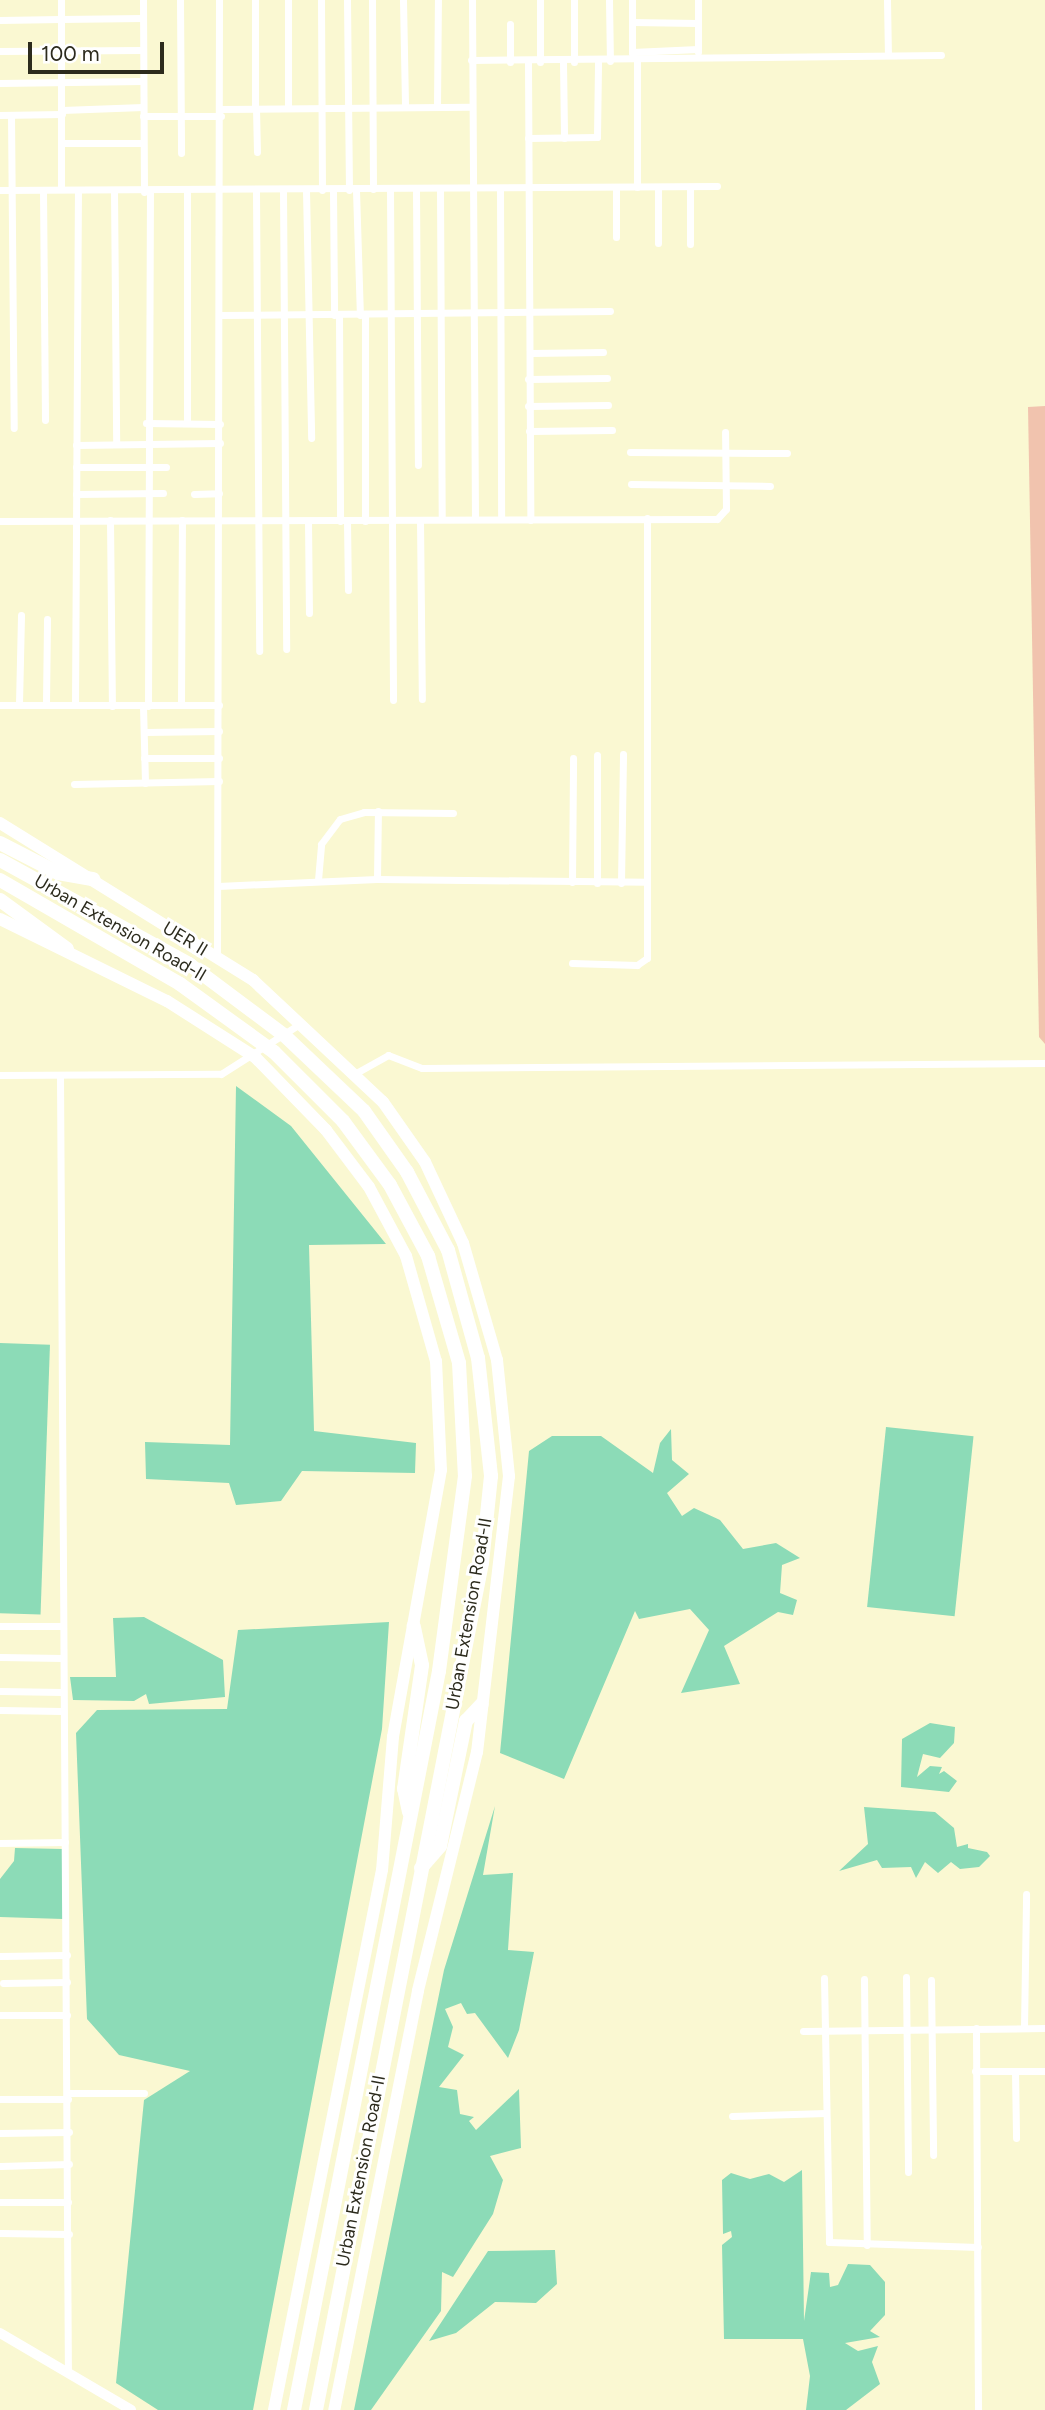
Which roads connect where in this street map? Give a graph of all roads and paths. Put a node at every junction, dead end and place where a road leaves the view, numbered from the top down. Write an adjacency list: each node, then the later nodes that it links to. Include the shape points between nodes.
1 (61, 0): 20 (street)
2 (143, 0): 19 (street)
3 (180, 0): 59 (street)
4 (219, 0): 55 (street)
5 (255, 0): 49 (street)
6 (288, 0): 50 (street)
7 (321, 0): 51 (street)
8 (347, 0): 52 (street)
9 (372, 0): 53 (street)
10 (403, 0): 46 (street)
11 (438, 0): 47 (street)
12 (472, 0): 32 (street)
13 (540, 0): 39 (street)
14 (575, 0): 41 (street)
15 (609, 0): 35 (street)
16 (632, 0): 22 (street)
17 (698, 0): 23 (street)
18 (887, 0): 30 (street)
19 (143, 18): 20 (street); 26 (street)
20 (61, 19): 21 (street); 28 (street)
21 (0, 20)
22 (632, 22): 23 (street); 29 (street)
23 (698, 23): 25 (street)
24 (510, 24): 37 (street)
25 (698, 49): 29 (street); 33 (street)
26 (142, 50): 28 (street); 42 (street)
27 (0, 51): 28 (street)
28 (62, 51): 43 (street)
29 (632, 52): 36 (street)
30 (888, 55): 31 (street); 33 (street)
31 (941, 55)
32 (471, 60): 37 (street); 48 (street)
33 (698, 60): 36 (street)
34 (598, 61): 35 (street); 41 (street); 61 (street, via 598,135)
35 (610, 61): 36 (street)
36 (634, 61): 68 (street)
37 (510, 62): 38 (street)
38 (528, 62): 39 (street); 60 (street)
39 (540, 62): 40 (street)
40 (563, 62): 41 (street); 61 (street)
41 (574, 62)
42 (143, 81): 43 (street); 45 (street)
43 (61, 82): 44 (street); 54 (street)
44 (0, 83)
45 (143, 107): 54 (street); 58 (street)
46 (405, 107): 47 (street); 53 (street)
47 (437, 107): 48 (street)
48 (470, 107): 71 (street)
49 (256, 108): 50 (street); 55 (street); 64 (street)
50 (288, 108): 51 (street)
51 (322, 108): 52 (street); 87 (street)
52 (348, 108): 53 (street); 89 (street)
53 (373, 108): 75 (street)
54 (62, 112): 57 (street); 62 (street)
55 (221, 112): 59 (street); 91 (street)
56 (0, 115): 57 (street)
57 (11, 115): 80 (street)
58 (143, 116): 59 (street); 63 (street)
59 (180, 116): 65 (street)
60 (528, 138): 61 (street); 73 (street)
61 (564, 138)
62 (62, 143): 63 (street); 74 (street)
63 (143, 144): 92 (street)
64 (257, 152)
65 (181, 153)
66 (717, 186): 70 (street)
67 (616, 187): 68 (street); 73 (street); 93 (street)
68 (637, 187): 69 (street)
69 (658, 187): 70 (street); 94 (street)
70 (690, 187): 95 (street)
71 (471, 188): 72 (street); 78 (street); 102 (street)
72 (500, 188): 73 (street); 103 (street)
73 (528, 188): 104 (street)
74 (61, 189): 81 (street); 82 (street)
75 (373, 189): 76 (street); 89 (street)
76 (390, 189): 77 (street); 101 (street)
77 (416, 189): 78 (street); 97 (street)
78 (440, 189): 98 (street)
79 (0, 190): 80 (street)
80 (11, 190): 81 (street); 119 (street)
81 (43, 190): 115 (street)
82 (78, 190): 83 (street); 127 (street)
83 (114, 190): 92 (street); 126 (street)
84 (256, 190): 85 (street); 91 (street); 105 (street)
85 (283, 190): 86 (street); 106 (street)
86 (306, 190): 87 (street); 100 (street)
87 (322, 190): 88 (street)
88 (333, 190): 89 (street); 107 (street)
89 (353, 190): 108 (street)
90 (187, 191): 91 (street); 92 (street); 117 (street)
91 (221, 191): 99 (street)
92 (147, 192): 116 (street)
93 (616, 237)
94 (658, 243)
95 (690, 244)
96 (610, 311): 104 (street)
97 (417, 313): 98 (street); 101 (street); 131 (street)
98 (442, 313): 102 (street); 144 (street)
99 (220, 314): 105 (street); 118 (street)
100 (310, 314): 106 (street); 107 (street); 123 (street)
101 (391, 314): 108 (street); 158 (street)
102 (475, 314): 103 (street); 145 (street)
103 (501, 314): 104 (street); 146 (street)
104 (531, 314): 110 (street)
105 (257, 315): 106 (street); 159 (street)
106 (285, 315): 160 (street)
107 (337, 315): 108 (street); 156 (street)
108 (363, 315): 157 (street)
109 (603, 352): 110 (street)
110 (530, 353): 112 (street)
111 (607, 378): 112 (street)
112 (528, 379): 114 (street)
113 (608, 405): 114 (street)
114 (528, 406): 121 (street)
115 (45, 420)
116 (146, 423): 117 (street); 124 (street)
117 (187, 423): 118 (street)
118 (220, 424): 125 (street)
119 (14, 428)
120 (612, 430): 121 (street)
121 (529, 431): 152 (street)
122 (725, 432): 129 (street)
123 (311, 438)
124 (146, 443): 125 (street); 126 (street); 133 (street)
125 (220, 443): 140 (street)
126 (116, 444): 127 (street)
127 (76, 445): 132 (street)
128 (630, 452): 129 (street)
129 (725, 452): 130 (street); 136 (street)
130 (787, 453)
131 (418, 465)
132 (76, 467): 133 (street); 141 (street)
133 (146, 467): 134 (street); 138 (street)
134 (166, 467)
135 (631, 484): 136 (street)
136 (726, 485): 137 (street); 143 (street, via 721,518)
137 (770, 486)
138 (146, 493): 139 (street); 141 (street); 149 (street)
139 (163, 493)
140 (219, 493): 142 (street); 154 (street)
141 (76, 494): 147 (street)
142 (194, 494)
143 (647, 518): 152 (street); 199 (street)
144 (442, 519): 145 (street); 151 (street)
145 (475, 519): 146 (street)
146 (501, 519): 152 (street)
147 (75, 520): 148 (street); 153 (street); 172 (street)
148 (110, 520): 149 (street); 175 (street)
149 (146, 520): 150 (street); 176 (street)
150 (182, 520): 154 (street); 173 (street)
151 (420, 520): 158 (street); 167 (street)
152 (530, 520)
153 (0, 521)
154 (218, 521): 159 (street); 174 (street)
155 (308, 521): 156 (street); 160 (street); 162 (street)
156 (343, 521): 157 (street); 161 (street)
157 (365, 521): 158 (street)
158 (394, 521): 168 (street)
159 (259, 522): 160 (street); 166 (street)
160 (286, 522): 165 (street)
161 (348, 590)
162 (309, 613)
163 (21, 615): 169 (street)
164 (47, 619): 170 (street)
165 (286, 649)
166 (259, 651)
167 (422, 699)
168 (393, 700)
169 (19, 704): 170 (street); 171 (street)
170 (46, 704): 172 (street)
171 (0, 705)
172 (75, 705): 175 (street)
173 (181, 705): 174 (street); 176 (street)
174 (219, 705): 177 (street)
175 (112, 706): 176 (street)
176 (146, 706): 178 (street)
177 (219, 731): 178 (street); 182 (street)
178 (144, 732): 181 (street)
179 (623, 754): 198 (street)
180 (597, 755): 197 (street)
181 (144, 758): 182 (street); 185 (street)
182 (219, 758): 184 (street)
183 (573, 758): 196 (street)
184 (219, 781): 185 (street); 200 (street)
185 (145, 783): 186 (street)
186 (74, 784)
187 (379, 811): 188 (street); 193 (street); 195 (street, via 332,824 321,844)
188 (453, 813)
189 (0, 823): 192 (main road, UER II)
190 (0, 844): 192 (highway, via 58,873)
191 (0, 860): 207 (highway, Urban Extension Road-II, via 189,964)
192 (93, 879): 204 (main road, UER II)
193 (377, 879): 195 (street); 196 (street)
194 (0, 880): 208 (highway, Urban Extension Road-II, via 180,984)
195 (318, 880): 200 (street)
196 (572, 882): 197 (street)
197 (597, 883): 198 (street)
198 (621, 883): 199 (street)
199 (647, 883): 205 (street, via 645,962)
200 (218, 886): 204 (street)
201 (0, 900): 203 (highway)
202 (0, 919): 203 (main road)
203 (67, 949): 209 (main road)
204 (217, 958): 206 (main road, UER II)
205 (572, 963)
206 (301, 1023): 207 (street); 211 (main road, UER II)
207 (286, 1037): 208 (street); 227 (highway, Urban Extension Road-II, via 363,1111 407,1172 448,1250 478,1359 491,1476 482,1563)
208 (266, 1047): 209 (street); 224 (highway, Urban Extension Road-II, via 343,1121 390,1185 428,1256 458,1363 465,1476)
209 (255, 1057): 213 (street, via 222,1074); 216 (main road, via 326,1130 369,1187 406,1256 436,1362 442,1470)
210 (1045, 1063): 211 (street, via 474,1069 422,1068 388,1055)
211 (356, 1073): 221 (main road, UER II, via 430,1174 463,1242 497,1360 509,1476)
212 (0, 1075): 213 (street)
213 (60, 1075): 215 (street)
214 (0, 1626): 215 (street)
215 (62, 1626): 218 (street)
216 (414, 1626): 224 (highway, via 422,1665 404,1790); 271 (main road, via 393,1737 382,1870)
217 (0, 1657): 218 (street)
218 (63, 1657): 220 (street)
219 (0, 1691): 220 (street)
220 (63, 1692): 223 (street)
221 (482, 1704): 227 (highway, via 466,1721 440,1846); 274 (main road, UER II, via 477,1752 418,1991)
222 (0, 1710): 223 (street)
223 (62, 1711): 225 (street)
224 (411, 1820): 272 (highway, Urban Extension Road-II)
225 (65, 1842): 226 (street); 230 (street)
226 (0, 1843)
227 (420, 1870): 273 (highway, Urban Extension Road-II)
228 (1026, 1894): 240 (street)
229 (0, 1955): 230 (street)
230 (66, 1955): 235 (street)
231 (824, 1978): 246 (street)
232 (906, 1978): 242 (street)
233 (864, 1979): 244 (street)
234 (931, 1980): 243 (street)
235 (67, 1982): 236 (street); 238 (street)
236 (3, 1983)
237 (0, 2015): 238 (street)
238 (67, 2015): 251 (street)
239 (976, 2028): 240 (street); 243 (street); 247 (street)
240 (1024, 2028): 241 (street)
241 (1045, 2028)
242 (906, 2029): 243 (street); 244 (street); 261 (street)
243 (931, 2029): 258 (street)
244 (866, 2030): 246 (street); 266 (street)
245 (803, 2031): 246 (street)
246 (826, 2031): 253 (street)
247 (975, 2071): 248 (street); 267 (street)
248 (1015, 2071): 249 (street); 257 (street)
249 (1045, 2071)
250 (144, 2093): 251 (street)
251 (68, 2096): 252 (street); 255 (street)
252 (0, 2099)
253 (826, 2113): 254 (street); 266 (street, via 826,2236 834,2245)
254 (732, 2116)
255 (69, 2132): 256 (street); 259 (street)
256 (0, 2133)
257 (1016, 2137)
258 (933, 2155)
259 (68, 2164): 260 (street); 263 (street)
260 (0, 2166)
261 (908, 2172)
262 (0, 2202): 263 (street)
263 (68, 2202): 265 (street)
264 (0, 2233): 265 (street)
265 (69, 2234): 269 (street)
266 (867, 2245): 267 (street)
267 (978, 2248): 275 (street)
268 (0, 2333): 269 (main road)
269 (68, 2371): 270 (main road)
270 (131, 2410)
271 (274, 2410)
272 (294, 2410)
273 (316, 2410)
274 (334, 2410)
275 (978, 2410)

